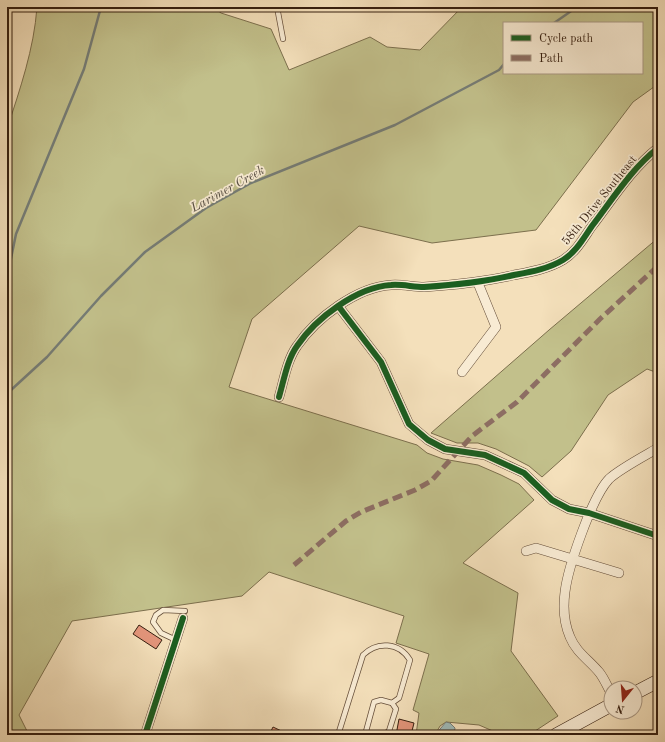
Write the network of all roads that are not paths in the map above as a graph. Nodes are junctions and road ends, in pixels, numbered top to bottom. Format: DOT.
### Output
graph roads {
  1 [pos="277,7"];
  2 [pos="282,39"];
  3 [pos="658,148"];
  4 [pos="478,283"];
  5 [pos="339,307"];
  6 [pos="462,372"];
  7 [pos="279,397"];
  8 [pos="658,448"];
  9 [pos="589,513"];
  10 [pos="658,536"];
  11 [pos="526,551"];
  12 [pos="574,558"];
  13 [pos="619,573"];
  14 [pos="184,615"];
  15 [pos="176,640"];
  16 [pos="604,680"];
  17 [pos="658,681"];
  18 [pos="643,689"];
  19 [pos="392,703"];
  20 [pos="603,709"];
  21 [pos="144,735"];
  22 [pos="338,735"];
  23 [pos="365,735"];
  24 [pos="383,735"];
  25 [pos="556,735"];
  1 -- 2 [label="lane"];
  3 -- 4 [label="street, 58th Drive Southeast"];
  4 -- 5 [label="street, 58th Drive Southeast"];
  4 -- 6 [label="street"];
  5 -- 7 [label="street, 58th Drive Southeast"];
  5 -- 9 [label="street"];
  8 -- 9 [label="street"];
  9 -- 10 [label="street"];
  9 -- 12 [label="street"];
  11 -- 12 [label="street"];
  12 -- 13 [label="street"];
  12 -- 16 [label="street"];
  14 -- 15 [label="street"];
  14 -- 15 [label="lane"];
  15 -- 21 [label="street"];
  17 -- 18 [label="main road"];
  19 -- 22 [label="lane"];
  19 -- 23 [label="lane"];
  19 -- 24 [label="lane"];
  20 -- 25 [label="main road"];
}
